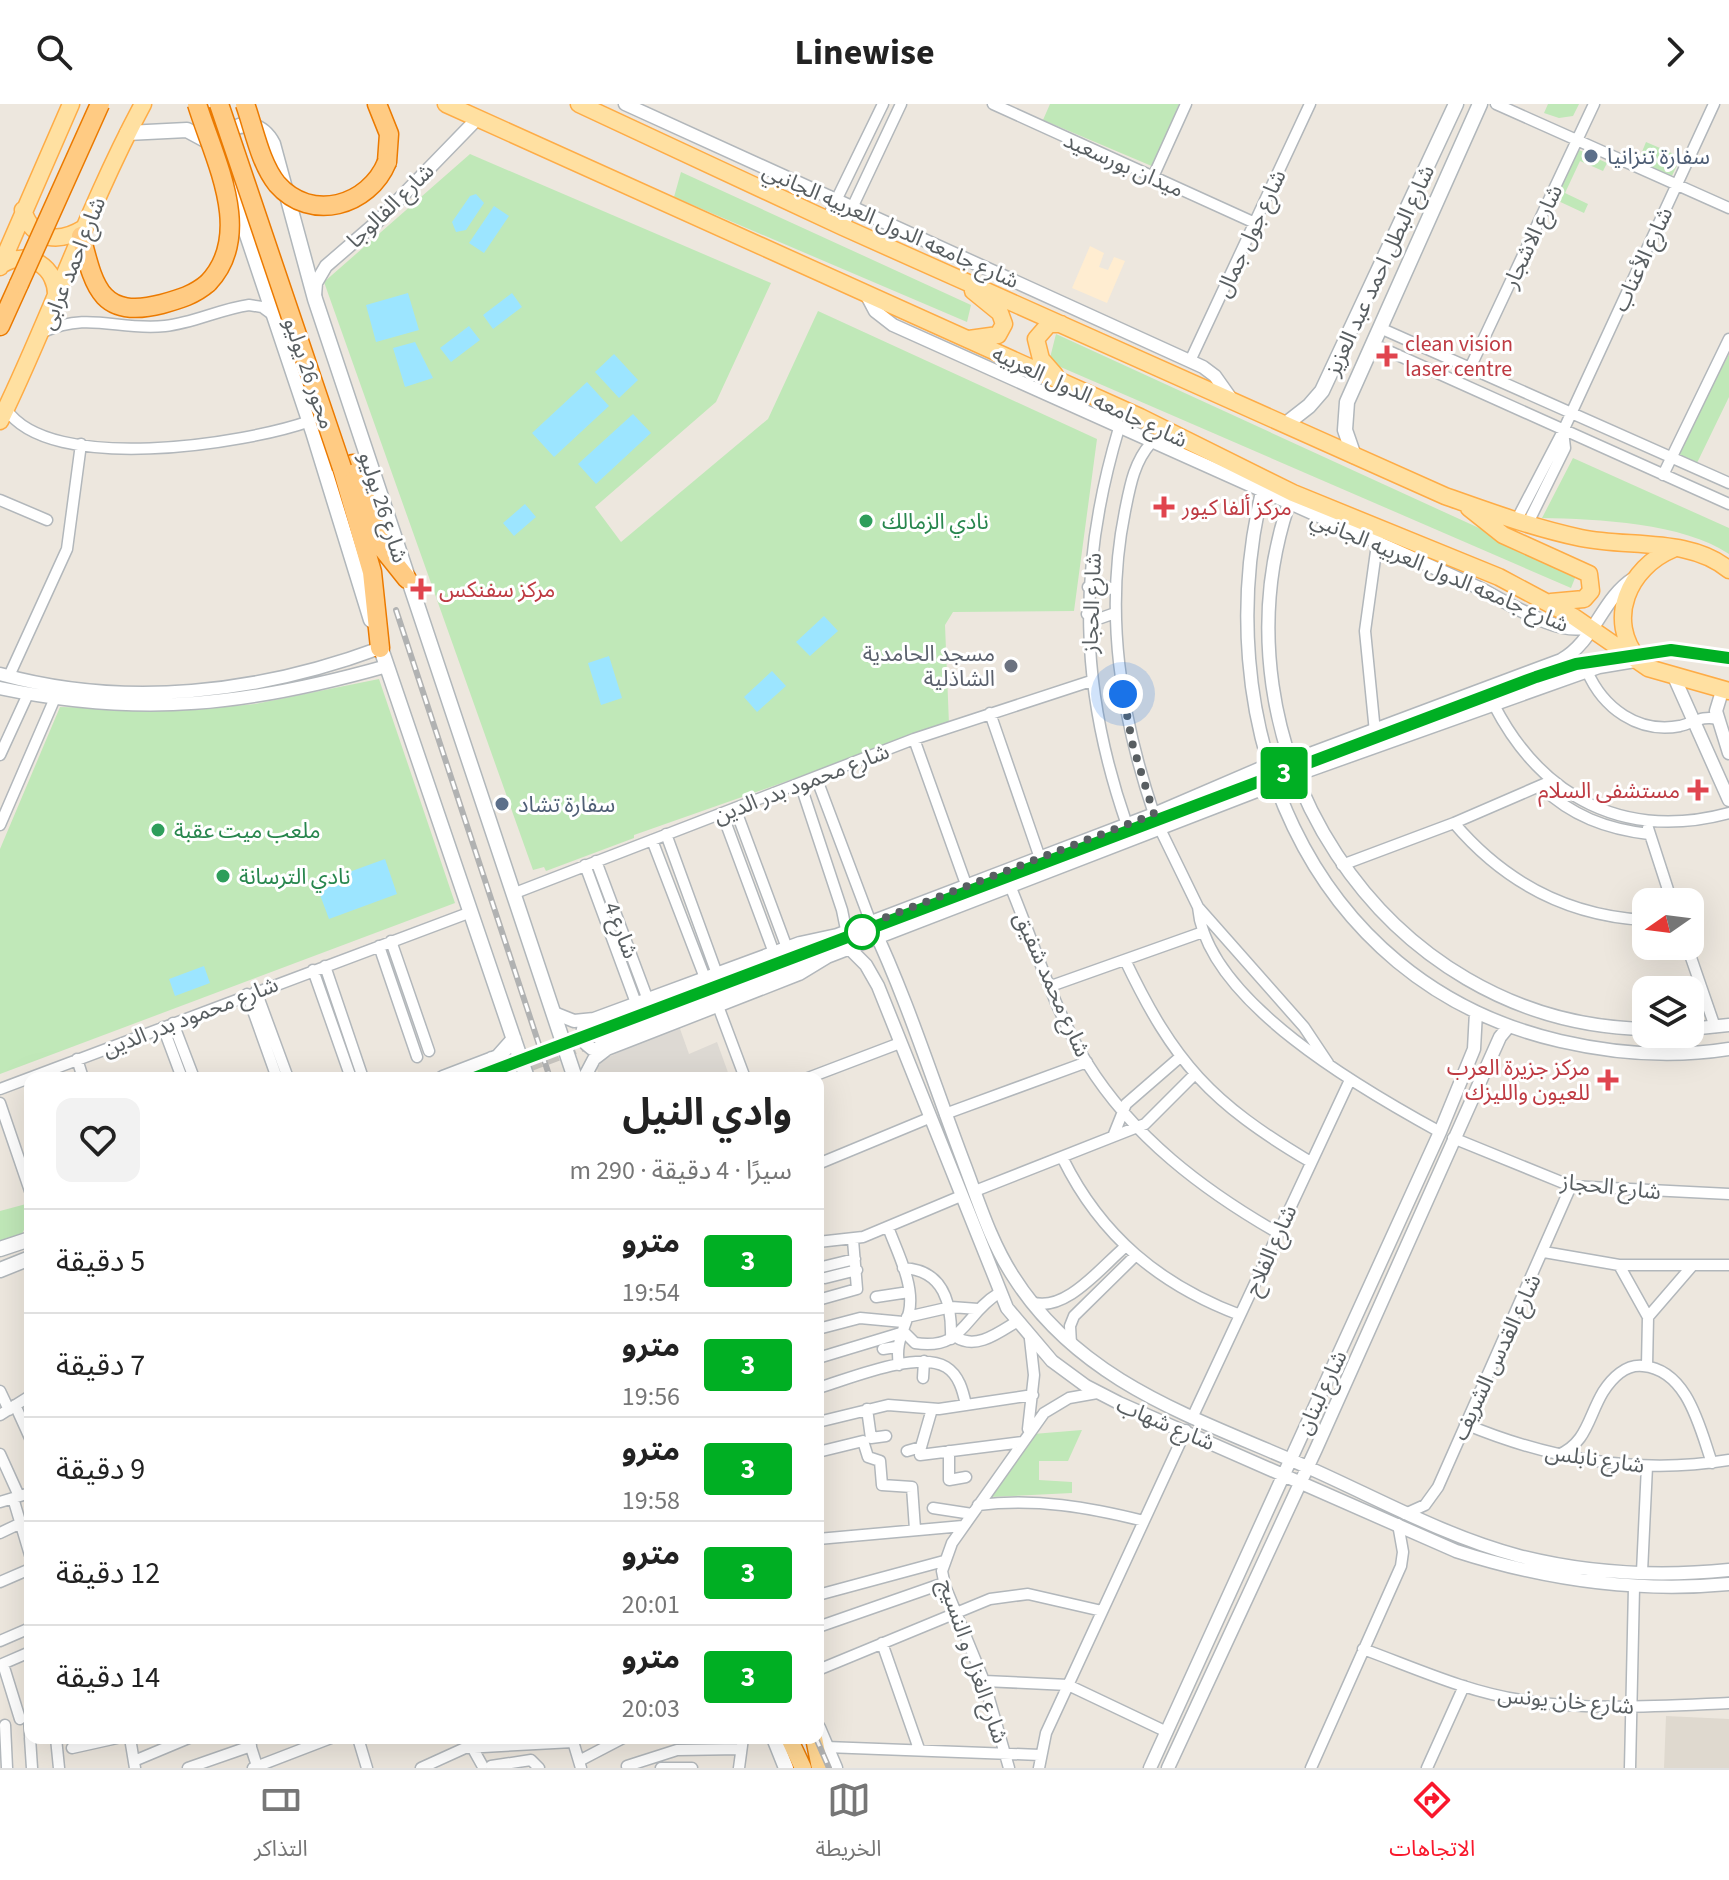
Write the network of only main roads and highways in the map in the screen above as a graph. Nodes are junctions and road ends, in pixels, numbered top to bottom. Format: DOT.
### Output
graph roads {
  1 [pos="71,104"];
  2 [pos="100,104"];
  3 [pos="143,104"];
  4 [pos="197,104"];
  5 [pos="219,104"];
  6 [pos="232,104"];
  7 [pos="245,104"];
  8 [pos="377,104"];
  9 [pos="446,104"];
  10 [pos="579,104"];
  11 [pos="1456,104"];
  12 [pos="1480,104"];
  13 [pos="127,133"];
  14 [pos="217,151"];
  15 [pos="23,210"];
  16 [pos="82,232"];
  17 [pos="0,266"];
  18 [pos="954,277"];
  19 [pos="56,300"];
  20 [pos="1061,324"];
  21 [pos="0,326"];
  22 [pos="967,339"];
  23 [pos="1061,381"];
  24 [pos="1322,391"];
  25 [pos="1347,402"];
  26 [pos="3,415"];
  27 [pos="1286,424"];
  28 [pos="1354,456"];
  29 [pos="348,466"];
  30 [pos="1463,503"];
  31 [pos="1674,549"];
  32 [pos="1729,570"];
  33 [pos="407,579"];
  34 [pos="1542,600"];
  35 [pos="380,648"];
  36 [pos="1640,664"];
  37 [pos="1726,690"];
  38 [pos="514,1039"];
  39 [pos="490,1066"];
  40 [pos="466,1072"];
  41 [pos="509,1072"];
  42 [pos="525,1072"];
  43 [pos="573,1072"];
  44 [pos="24,1241"];
  45 [pos="0,1249"];
  46 [pos="24,1260"];
  47 [pos="0,1270"];
  48 [pos="779,1744"];
  49 [pos="791,1744"];
  50 [pos="820,1744"];
  51 [pos="821,1744"];
  52 [pos="798,1766"];
  53 [pos="820,1768"];
  54 [pos="835,1768"];
  1 -- 15 [label="main road"];
  2 -- 21 [label="highway, bridge"];
  3 -- 13 [label="main road, شارع احمد عرابى"];
  4 -- 16 [label="highway, bridge"];
  5 -- 29 [label="highway, محور 26 يوليو, bridge"];
  6 -- 29 [label="highway, محور 26 يوليو"];
  7 -- 8 [label="highway, bridge"];
  9 -- 22 [label="main road, شارع جامعه الدول العربيه"];
  10 -- 18 [label="main road"];
  11 -- 24 [label="main road, شارع البطل احمد عبد العزيز"];
  12 -- 25 [label="main road, شارع البطل احمد عبد العزيز"];
  13 -- 14 [label="main road"];
  13 -- 16 [label="main road, شارع احمد عرابى"];
  14 -- 33 [label="main road, شارع 26 يوليو"];
  14 -- 35 [label="main road, شارع 26 يوليو"];
  15 -- 16 [label="main road"];
  15 -- 17 [label="main road"];
  16 -- 19 [label="main road, شارع احمد عرابى"];
  17 -- 19 [label="main road"];
  18 -- 20 [label="main road"];
  18 -- 22 [label="main road"];
  19 -- 26 [label="main road, شارع احمد عرابى"];
  20 -- 23 [label="main road"];
  20 -- 27 [label="main road"];
  22 -- 23 [label="main road, شارع جامعه الدول العربيه"];
  23 -- 34 [label="main road, شارع جامعه الدول العربيه"];
  24 -- 25 [label="main road"];
  24 -- 27 [label="main road, شارع البطل احمد عبد العزيز"];
  25 -- 28 [label="main road, شارع البطل احمد عبد العزيز"];
  27 -- 28 [label="main road"];
  28 -- 30 [label="main road"];
  29 -- 33 [label="highway, محور 26 يوليو"];
  29 -- 35 [label="highway, محور 26 يوليو"];
  30 -- 31 [label="main road"];
  30 -- 34 [label="main road"];
  31 -- 32 [label="main road"];
  31 -- 36 [label="main road"];
  33 -- 43 [label="main road, شارع 26 يوليو"];
  34 -- 36 [label="main road, شارع جامعه الدول العربيه"];
  35 -- 38 [label="main road, شارع 26 يوليو"];
  36 -- 37 [label="main road, شارع جامعه الدول العربيه"];
  38 -- 39 [label="main road"];
  38 -- 42 [label="main road, شارع 26 يوليو"];
  39 -- 40 [label="main road"];
  39 -- 41 [label="main road"];
  44 -- 45 [label="main road"];
  46 -- 47 [label="main road"];
  48 -- 52 [label="main road"];
  49 -- 52 [label="highway"];
  50 -- 53 [label="highway"];
  51 -- 54 [label="main road"];
}
